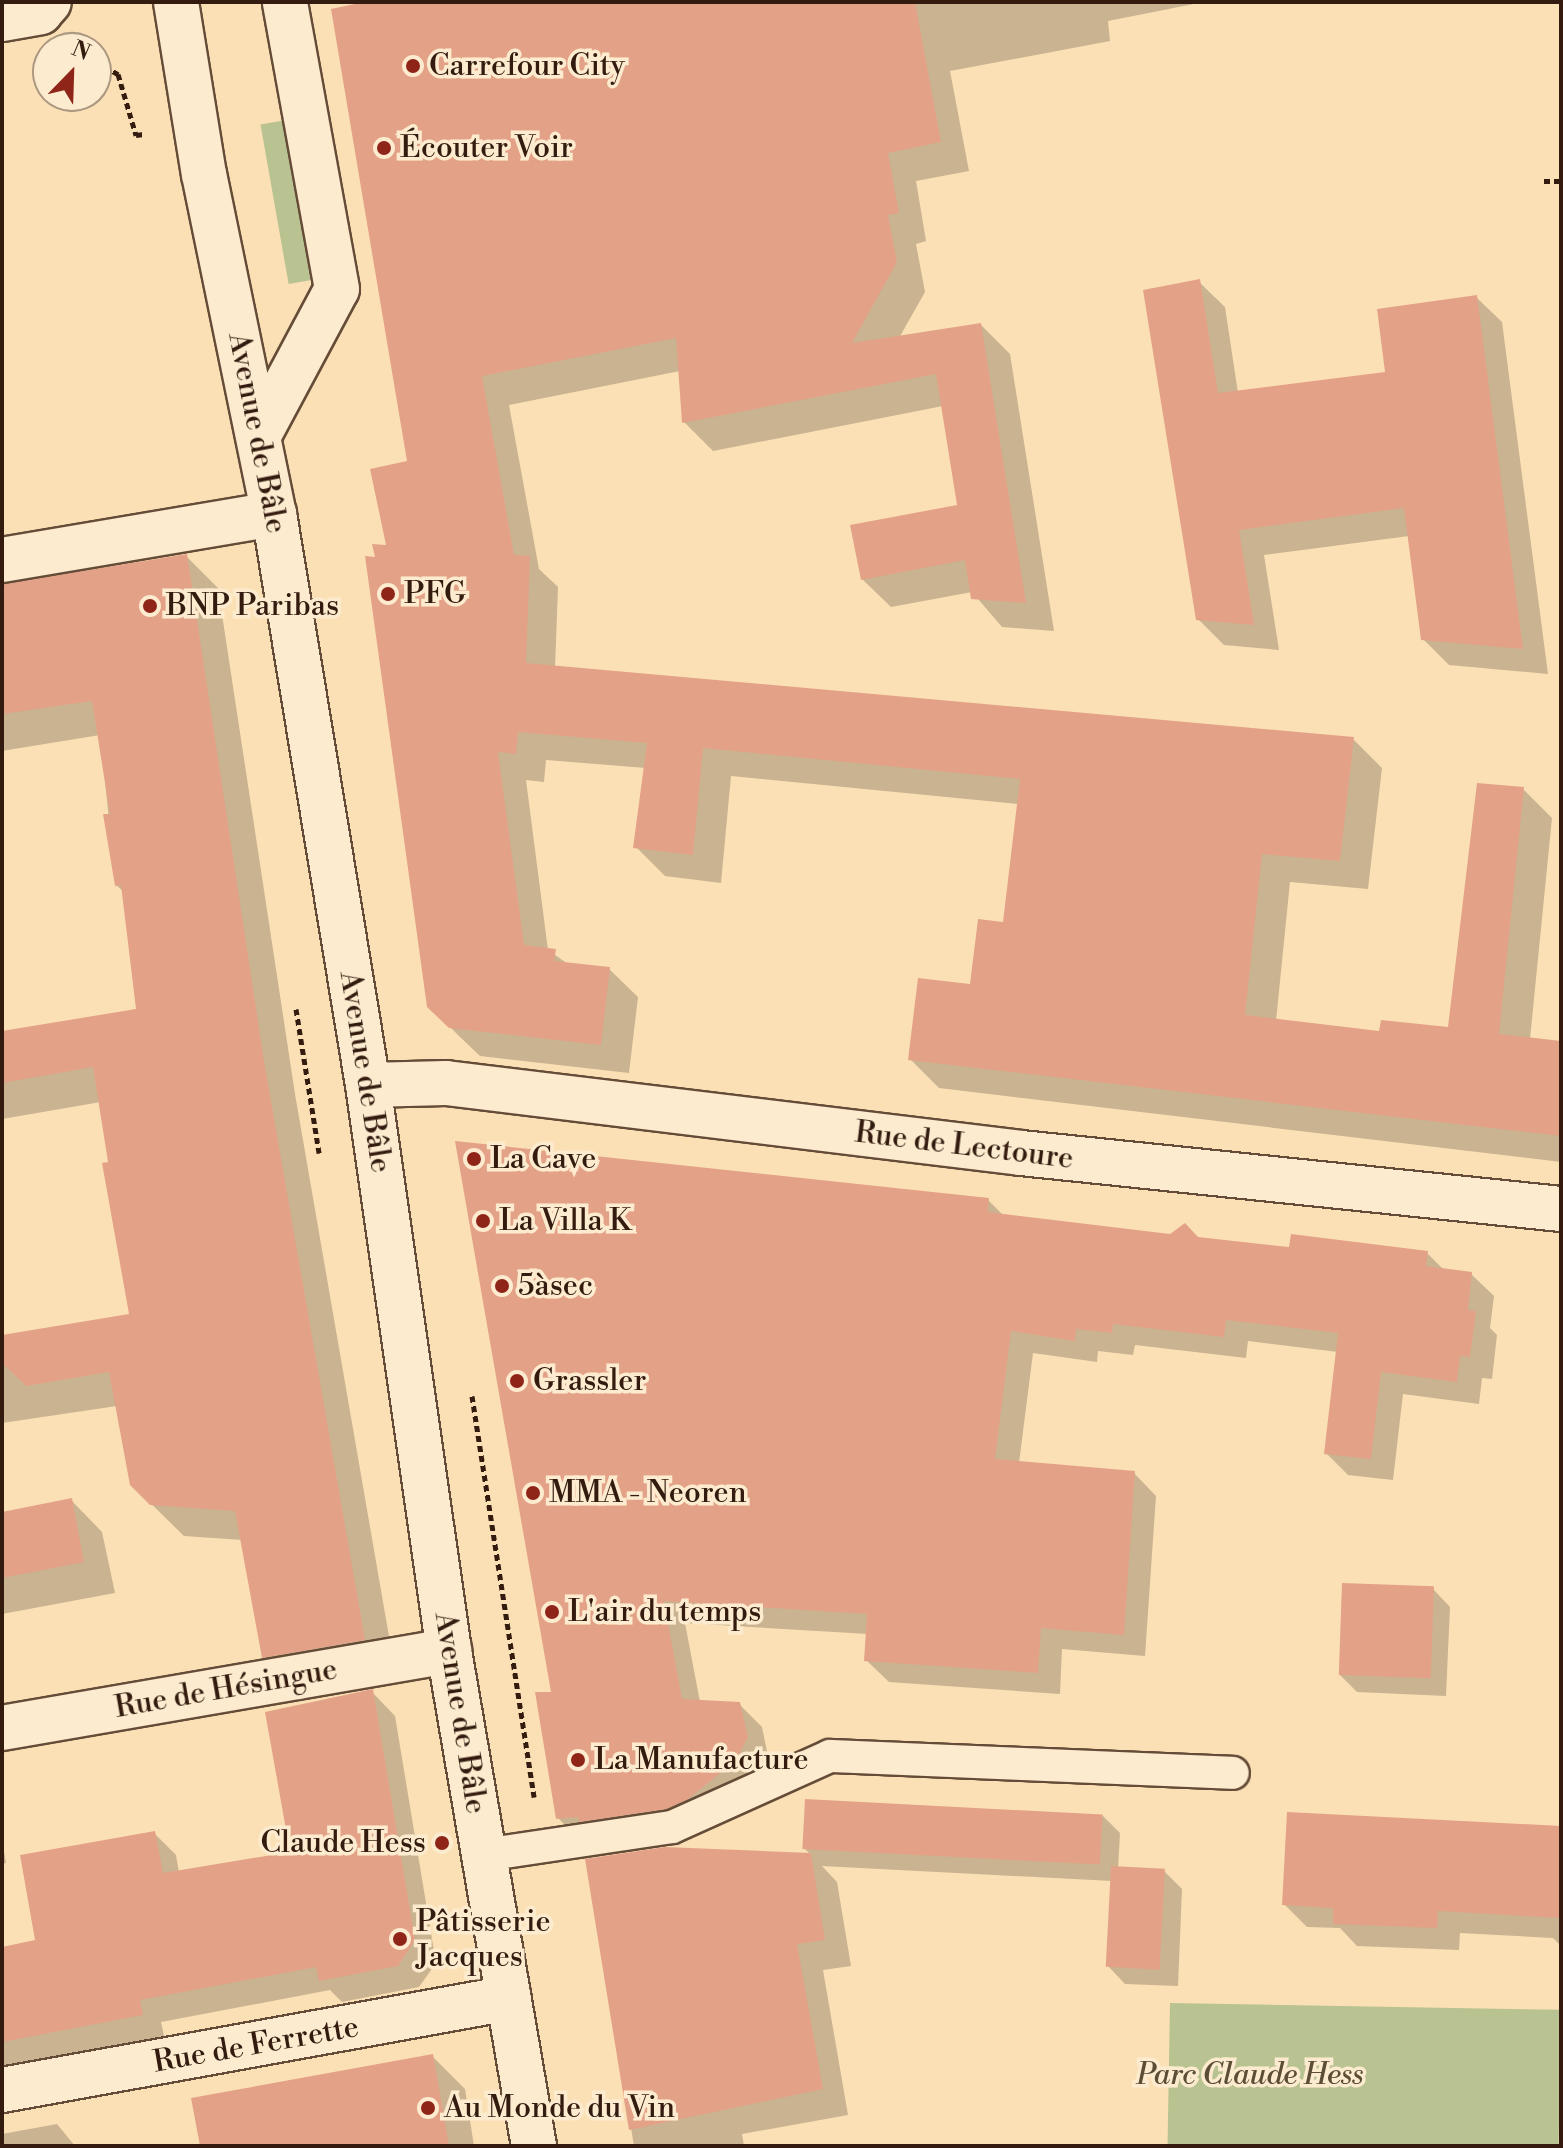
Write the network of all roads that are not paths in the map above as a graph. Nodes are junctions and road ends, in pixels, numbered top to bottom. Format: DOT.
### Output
graph roads {
  1 [pos="49,2"];
  2 [pos="176,2"];
  3 [pos="285,2"];
  4 [pos="2,19"];
  5 [pos="260,433"];
  6 [pos="274,514"];
  7 [pos="2,560"];
  8 [pos="368,1085"];
  9 [pos="1561,1209"];
  10 [pos="449,1651"];
  11 [pos="2,1728"];
  12 [pos="1233,1773"];
  13 [pos="484,1855"];
  14 [pos="509,1998"];
  15 [pos="2,2090"];
  16 [pos="534,2146"];
  1 -- 4 [label="main road"];
  2 -- 5 [label="main road, Avenue de Bâle"];
  3 -- 5 [label="main road"];
  5 -- 6 [label="main road, Avenue de Bâle"];
  6 -- 7 [label="main road"];
  6 -- 8 [label="main road, Avenue de Bâle"];
  8 -- 9 [label="main road, Rue de Lectoure"];
  8 -- 10 [label="main road, Avenue de Bâle"];
  10 -- 11 [label="main road, Rue de Hésingue"];
  10 -- 13 [label="main road, Avenue de Bâle"];
  12 -- 13 [label="lane"];
  13 -- 14 [label="main road, Avenue de Bâle"];
  14 -- 15 [label="main road, Rue de Ferrette"];
  14 -- 16 [label="main road, Avenue de Bâle"];
}
